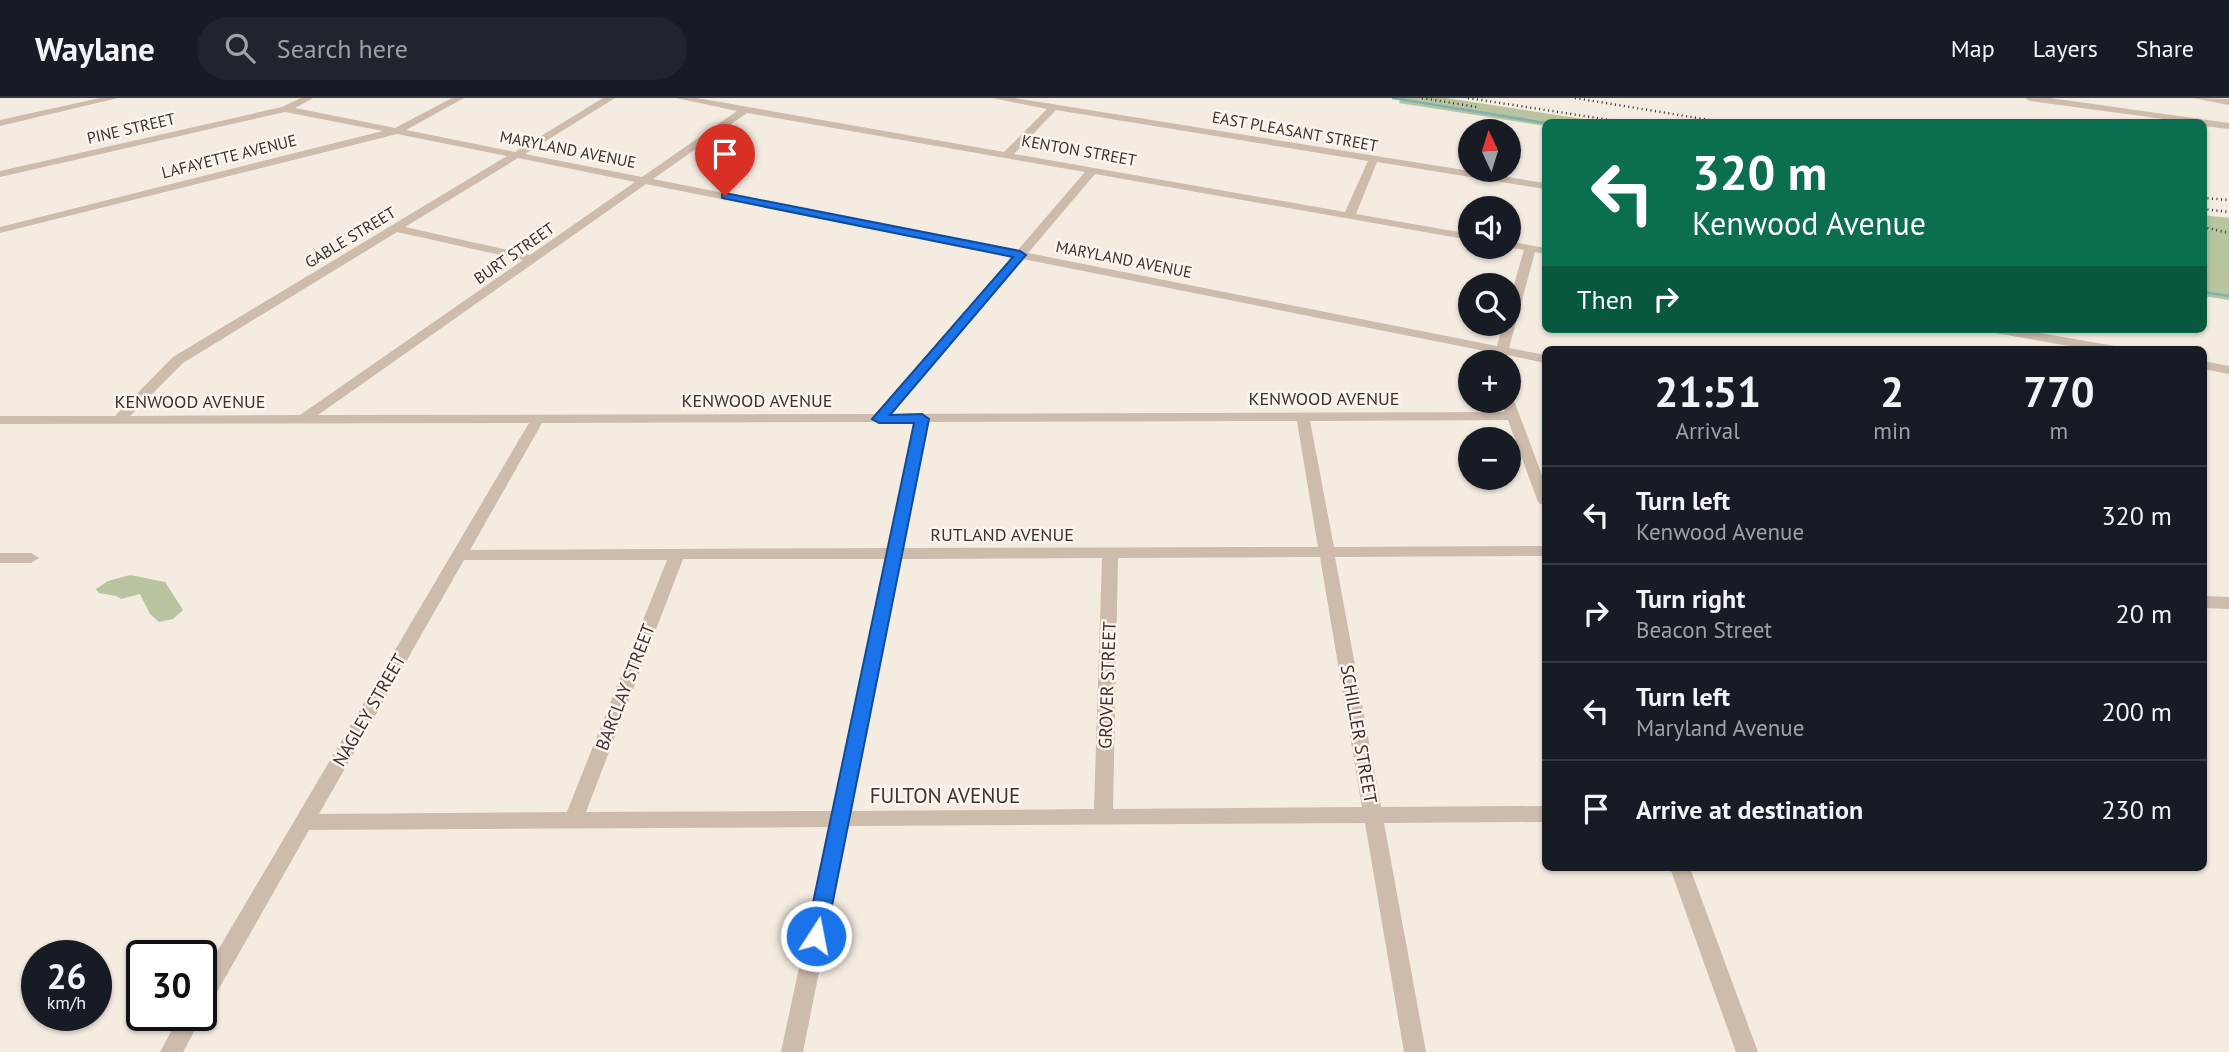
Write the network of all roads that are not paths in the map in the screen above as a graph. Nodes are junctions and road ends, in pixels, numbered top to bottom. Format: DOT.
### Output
graph roads {
  1 [pos="113,98"];
  2 [pos="308,98"];
  3 [pos="459,98"];
  4 [pos="610,98"];
  5 [pos="681,98"];
  6 [pos="997,98"];
  7 [pos="2030,98"];
  8 [pos="2198,98"];
  9 [pos="715,101"];
  10 [pos="2229,102"];
  11 [pos="1054,107"];
  12 [pos="285,108"];
  13 [pos="746,109"];
  14 [pos="2181,119"];
  15 [pos="0,123"];
  16 [pos="2207,123"];
  17 [pos="2229,126"];
  18 [pos="397,131"];
  19 [pos="515,155"];
  20 [pos="1007,155"];
  21 [pos="1373,160"];
  22 [pos="1093,170"];
  23 [pos="0,174"];
  24 [pos="645,180"];
  25 [pos="1542,186"];
  26 [pos="1349,216"];
  27 [pos="395,228"];
  28 [pos="0,230"];
  29 [pos="1458,235"];
  30 [pos="1521,246"];
  31 [pos="1530,248"];
  32 [pos="1542,250"];
  33 [pos="1020,255"];
  34 [pos="532,260"];
  35 [pos="2017,333"];
  36 [pos="2092,346"];
  37 [pos="1471,350"];
  38 [pos="1502,350"];
  39 [pos="1521,357"];
  40 [pos="1542,359"];
  41 [pos="2207,366"];
  42 [pos="2229,370"];
  43 [pos="1513,413"];
  44 [pos="1514,416"];
  45 [pos="1303,417"];
  46 [pos="879,419"];
  47 [pos="922,419"];
  48 [pos="0,420"];
  49 [pos="118,420"];
  50 [pos="537,420"];
  51 [pos="300,421"];
  52 [pos="1542,494"];
  53 [pos="1542,551"];
  54 [pos="1327,552"];
  55 [pos="894,553"];
  56 [pos="1110,553"];
  57 [pos="677,554"];
  58 [pos="460,555"];
  59 [pos="0,558"];
  60 [pos="31,558"];
  61 [pos="2207,602"];
  62 [pos="2229,603"];
  63 [pos="1542,814"];
  64 [pos="1373,815"];
  65 [pos="1103,817"];
  66 [pos="840,818"];
  67 [pos="573,821"];
  68 [pos="304,822"];
  69 [pos="1681,871"];
  70 [pos="217,972"];
  71 [pos="183,1031"];
  72 [pos="171,1052"];
  73 [pos="792,1052"];
  74 [pos="1415,1052"];
  75 [pos="1747,1052"];
  1 -- 15 [label="street"];
  2 -- 12 [label="street, PINE STREET"];
  3 -- 18 [label="street, LAFAYETTE AVENUE"];
  4 -- 19 [label="street, GABLE STREET"];
  5 -- 9 [label="street, KENTON STREET"];
  6 -- 11 [label="street, EAST PLEASANT STREET"];
  7 -- 14 [label="street"];
  8 -- 10 [label="street"];
  9 -- 13 [label="street, KENTON STREET"];
  11 -- 20 [label="street"];
  11 -- 21 [label="street, EAST PLEASANT STREET"];
  12 -- 18 [label="street, MARYLAND AVENUE"];
  12 -- 23 [label="street, PINE STREET"];
  13 -- 20 [label="street, KENTON STREET"];
  13 -- 24 [label="street, BURT STREET"];
  16 -- 17 [label="street"];
  18 -- 19 [label="street, MARYLAND AVENUE"];
  18 -- 28 [label="street, LAFAYETTE AVENUE"];
  19 -- 24 [label="street, MARYLAND AVENUE"];
  19 -- 27 [label="street, GABLE STREET"];
  20 -- 22 [label="street, KENTON STREET"];
  21 -- 25 [label="street, EAST PLEASANT STREET"];
  21 -- 26 [label="street"];
  22 -- 26 [label="street, KENTON STREET"];
  22 -- 33 [label="street"];
  24 -- 33 [label="street, MARYLAND AVENUE"];
  24 -- 34 [label="street, BURT STREET"];
  26 -- 29 [label="street, KENTON STREET"];
  27 -- 34 [label="street"];
  27 -- 49 [label="street, GABLE STREET"];
  30 -- 31 [label="street"];
  31 -- 32 [label="street"];
  31 -- 38 [label="street"];
  33 -- 37 [label="street, MARYLAND AVENUE"];
  33 -- 46 [label="street"];
  34 -- 51 [label="street, BURT STREET"];
  35 -- 36 [label="street"];
  39 -- 40 [label="street, MARYLAND AVENUE"];
  41 -- 42 [label="street"];
  43 -- 44 [label="street"];
  44 -- 45 [label="street, KENWOOD AVENUE"];
  44 -- 52 [label="street"];
  45 -- 47 [label="street, KENWOOD AVENUE"];
  45 -- 54 [label="street, SCHILLER STREET"];
  46 -- 47 [label="street, KENWOOD AVENUE"];
  46 -- 50 [label="street, KENWOOD AVENUE"];
  47 -- 55 [label="street"];
  48 -- 49 [label="street, KENWOOD AVENUE"];
  49 -- 51 [label="street, KENWOOD AVENUE"];
  50 -- 51 [label="street, KENWOOD AVENUE"];
  50 -- 58 [label="street, NAGLEY STREET"];
  53 -- 54 [label="street, RUTLAND AVENUE"];
  54 -- 56 [label="street, RUTLAND AVENUE"];
  54 -- 64 [label="street, SCHILLER STREET"];
  55 -- 56 [label="street, RUTLAND AVENUE"];
  55 -- 57 [label="street, RUTLAND AVENUE"];
  55 -- 66 [label="street"];
  56 -- 65 [label="street, GROVER STREET"];
  57 -- 58 [label="street, RUTLAND AVENUE"];
  57 -- 67 [label="street, BARCLAY STREET"];
  58 -- 68 [label="street, NAGLEY STREET"];
  59 -- 60 [label="street"];
  61 -- 62 [label="street"];
  63 -- 64 [label="street, FULTON AVENUE"];
  64 -- 65 [label="street, FULTON AVENUE"];
  64 -- 74 [label="street, SCHILLER STREET"];
  65 -- 66 [label="street, FULTON AVENUE"];
  66 -- 67 [label="street, FULTON AVENUE"];
  66 -- 73 [label="street"];
  67 -- 68 [label="street, FULTON AVENUE"];
  68 -- 70 [label="street, NAGLEY STREET"];
  69 -- 75 [label="street"];
  71 -- 72 [label="street"];
}
